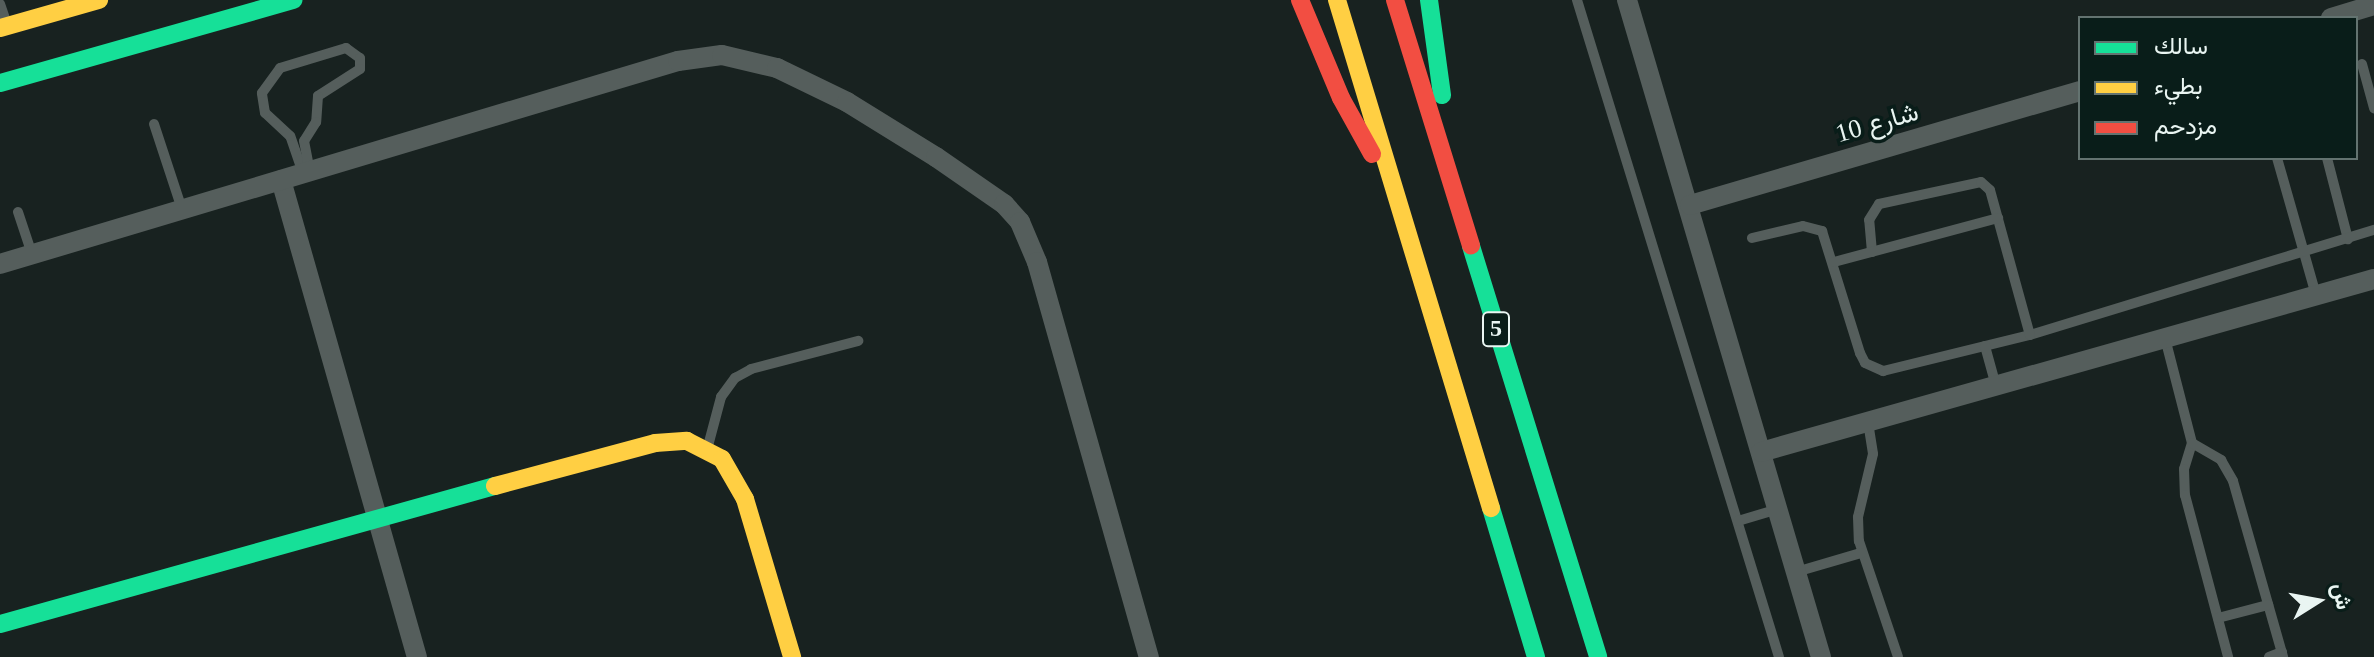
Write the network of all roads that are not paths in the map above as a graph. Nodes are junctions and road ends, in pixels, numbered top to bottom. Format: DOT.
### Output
graph roads {
  1 [pos="99,0"];
  2 [pos="293,0"];
  3 [pos="1300,0"];
  4 [pos="1337,0"];
  5 [pos="1395,0"];
  6 [pos="1429,0"];
  7 [pos="1577,0"];
  8 [pos="1627,0"];
  9 [pos="0,4"];
  10 [pos="2374,5"];
  11 [pos="2338,16"];
  12 [pos="4,27"];
  13 [pos="2362,64"];
  14 [pos="0,83"];
  15 [pos="2078,92"];
  16 [pos="2374,108"];
  17 [pos="154,124"];
  18 [pos="2278,160"];
  19 [pos="2328,160"];
  20 [pos="306,172"];
  21 [pos="281,180"];
  22 [pos="1391,188"];
  23 [pos="1454,197"];
  24 [pos="1690,205"];
  25 [pos="182,209"];
  26 [pos="18,212"];
  27 [pos="1998,218"];
  28 [pos="2374,230"];
  29 [pos="1752,238"];
  30 [pos="2348,239"];
  31 [pos="1872,252"];
  32 [pos="2303,252"];
  33 [pos="32,254"];
  34 [pos="1834,262"];
  35 [pos="0,264"];
  36 [pos="2374,279"];
  37 [pos="2316,295"];
  38 [pos="2030,335"];
  39 [pos="2165,338"];
  40 [pos="858,341"];
  41 [pos="1985,346"];
  42 [pos="1996,386"];
  43 [pos="1868,422"];
  44 [pos="2192,443"];
  45 [pos="707,448"];
  46 [pos="1761,452"];
  47 [pos="1778,509"];
  48 [pos="377,517"];
  49 [pos="1738,521"];
  50 [pos="1861,553"];
  51 [pos="1796,572"];
  52 [pos="2268,605"];
  53 [pos="2218,618"];
  54 [pos="0,624"];
  55 [pos="2282,655"];
  56 [pos="417,657"];
  57 [pos="792,657"];
  58 [pos="1149,657"];
  59 [pos="1536,657"];
  60 [pos="1598,657"];
  61 [pos="1779,657"];
  62 [pos="1821,657"];
  63 [pos="1898,657"];
  64 [pos="2228,657"];
  65 [pos="2269,657"];
  1 -- 12 [label="main road"];
  2 -- 14 [label="main road"];
  3 -- 22 [label="main road"];
  4 -- 22 [label="main road"];
  5 -- 23 [label="main road, 5"];
  6 -- 23 [label="main road"];
  7 -- 49 [label="lane"];
  8 -- 24 [label="street"];
  9 -- 12 [label="lane"];
  10 -- 11 [label="street"];
  13 -- 16 [label="lane"];
  15 -- 24 [label="street, شارع 10"];
  17 -- 25 [label="lane"];
  18 -- 32 [label="lane"];
  19 -- 30 [label="lane"];
  20 -- 20 [label="lane"];
  20 -- 21 [label="street"];
  20 -- 58 [label="street"];
  21 -- 25 [label="street"];
  21 -- 48 [label="street"];
  22 -- 59 [label="main road"];
  23 -- 60 [label="main road, 5"];
  24 -- 46 [label="street"];
  25 -- 33 [label="street"];
  26 -- 33 [label="lane"];
  27 -- 31 [label="lane"];
  27 -- 31 [label="lane"];
  27 -- 38 [label="lane"];
  28 -- 30 [label="lane"];
  29 -- 34 [label="lane"];
  30 -- 32 [label="lane"];
  31 -- 34 [label="lane"];
  32 -- 37 [label="lane"];
  32 -- 38 [label="lane"];
  33 -- 35 [label="street"];
  34 -- 41 [label="lane"];
  36 -- 37 [label="street"];
  37 -- 39 [label="street"];
  38 -- 41 [label="lane"];
  39 -- 42 [label="street"];
  39 -- 44 [label="lane"];
  40 -- 45 [label="lane"];
  41 -- 42 [label="lane"];
  42 -- 43 [label="street"];
  43 -- 46 [label="street"];
  43 -- 50 [label="lane"];
  44 -- 52 [label="lane"];
  44 -- 53 [label="lane"];
  45 -- 48 [label="main road"];
  45 -- 57 [label="main road"];
  46 -- 47 [label="street"];
  47 -- 49 [label="lane"];
  47 -- 51 [label="street"];
  48 -- 54 [label="main road"];
  48 -- 56 [label="street"];
  49 -- 61 [label="lane"];
  50 -- 51 [label="lane"];
  50 -- 63 [label="lane"];
  51 -- 62 [label="street"];
  52 -- 53 [label="lane"];
  52 -- 55 [label="lane"];
  53 -- 64 [label="lane"];
  55 -- 65 [label="lane"];
}
